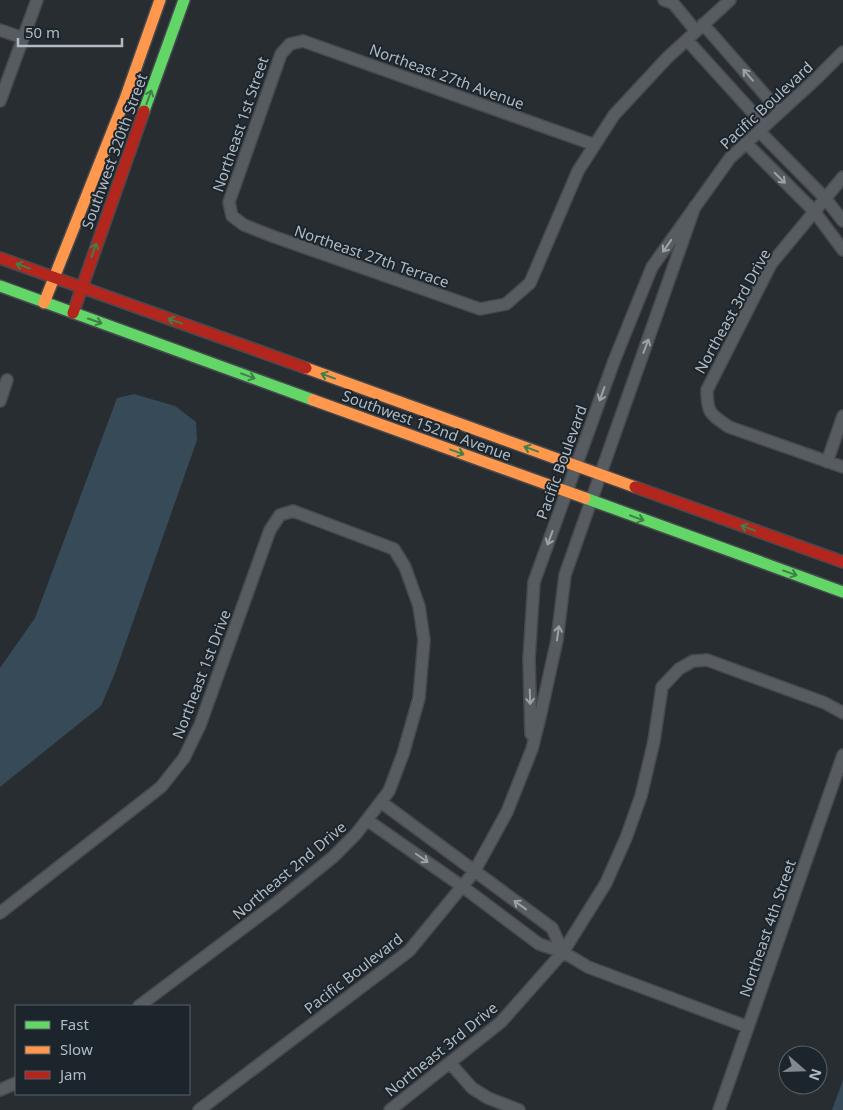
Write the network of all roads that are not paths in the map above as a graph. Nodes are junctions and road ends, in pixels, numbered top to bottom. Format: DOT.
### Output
graph roads {
  1 [pos="37,0"];
  2 [pos="160,0"];
  3 [pos="184,0"];
  4 [pos="664,0"];
  5 [pos="730,0"];
  6 [pos="700,28"];
  7 [pos="0,30"];
  8 [pos="23,38"];
  9 [pos="687,40"];
  10 [pos="290,44"];
  11 [pos="843,52"];
  12 [pos="0,101"];
  13 [pos="780,112"];
  14 [pos="762,129"];
  15 [pos="746,143"];
  16 [pos="594,145"];
  17 [pos="843,177"];
  18 [pos="825,198"];
  19 [pos="695,206"];
  20 [pos="814,211"];
  21 [pos="232,216"];
  22 [pos="843,221"];
  23 [pos="843,250"];
  24 [pos="0,258"];
  25 [pos="54,278"];
  26 [pos="0,286"];
  27 [pos="81,287"];
  28 [pos="44,302"];
  29 [pos="73,313"];
  30 [pos="7,380"];
  31 [pos="0,400"];
  32 [pos="843,416"];
  33 [pos="827,462"];
  34 [pos="576,466"];
  35 [pos="843,467"];
  36 [pos="601,475"];
  37 [pos="566,492"];
  38 [pos="591,501"];
  39 [pos="280,515"];
  40 [pos="843,562"];
  41 [pos="843,592"];
  42 [pos="843,713"];
  43 [pos="532,749"];
  44 [pos="843,755"];
  45 [pos="381,802"];
  46 [pos="367,820"];
  47 [pos="415,828"];
  48 [pos="402,845"];
  49 [pos="474,872"];
  50 [pos="463,887"];
  51 [pos="0,913"];
  52 [pos="541,920"];
  53 [pos="529,937"];
  54 [pos="563,952"];
  55 [pos="140,1005"];
  56 [pos="748,1027"];
  57 [pos="450,1063"];
  58 [pos="15,1083"];
  59 [pos="0,1090"];
  60 [pos="199,1110"];
  61 [pos="390,1110"];
  62 [pos="519,1110"];
  63 [pos="719,1110"];
  1 -- 8 [label="street"];
  2 -- 25 [label="street, Southwest 320th Street"];
  27 -- 3 [label="street, Southwest 320th Street, one-way"];
  4 -- 6 [label="street"];
  5 -- 6 [label="street"];
  6 -- 9 [label="street"];
  13 -- 6 [label="street, one-way"];
  7 -- 8 [label="street"];
  8 -- 12 [label="street"];
  9 -- 14 [label="street"];
  9 -- 16 [label="street"];
  10 -- 16 [label="street, Northeast 27th Avenue"];
  10 -- 21 [label="street, Northeast 1st Street"];
  11 -- 13 [label="street, Pacific Boulevard"];
  13 -- 14 [label="street, Pacific Boulevard"];
  14 -- 15 [label="street, Pacific Boulevard"];
  14 -- 18 [label="street"];
  15 -- 19 [label="street, Pacific Boulevard"];
  15 -- 20 [label="street, one-way"];
  16 -- 21 [label="street, Northeast 27th Terrace"];
  17 -- 18 [label="street, Northeast 3rd Drive"];
  18 -- 20 [label="street, Northeast 3rd Drive"];
  18 -- 22 [label="street"];
  19 -- 34 [label="street, Pacific Boulevard, one-way"];
  36 -- 19 [label="street, Pacific Boulevard, one-way"];
  20 -- 23 [label="street"];
  20 -- 33 [label="street, Northeast 3rd Drive"];
  25 -- 24 [label="street, Southwest 152nd Avenue, one-way"];
  25 -- 27 [label="street, Southwest 152nd Avenue"];
  25 -- 28 [label="street, Southwest 320th Street"];
  26 -- 28 [label="street, Southwest 152nd Avenue"];
  27 -- 29 [label="street, Southwest 320th Street"];
  34 -- 27 [label="street, Southwest 152nd Avenue, one-way"];
  28 -- 29 [label="street, Southwest 152nd Avenue"];
  29 -- 37 [label="street, Southwest 152nd Avenue, one-way"];
  30 -- 31 [label="street"];
  32 -- 33 [label="street"];
  33 -- 35 [label="street"];
  34 -- 36 [label="street, Southwest 152nd Avenue"];
  34 -- 37 [label="street, Pacific Boulevard"];
  36 -- 38 [label="street, Pacific Boulevard"];
  40 -- 36 [label="street, Southwest 152nd Avenue, one-way"];
  37 -- 38 [label="street, Southwest 152nd Avenue"];
  37 -- 43 [label="street, Pacific Boulevard, one-way"];
  38 -- 41 [label="street, Southwest 152nd Avenue, one-way"];
  43 -- 38 [label="street, Pacific Boulevard, one-way"];
  39 -- 45 [label="street, Northeast 2nd Drive"];
  39 -- 51 [label="street, Northeast 1st Drive"];
  42 -- 54 [label="street, Northeast 3rd Drive"];
  43 -- 49 [label="street, Pacific Boulevard"];
  44 -- 56 [label="street, Northeast 4th Street"];
  45 -- 46 [label="street, Northeast 2nd Drive"];
  45 -- 47 [label="street"];
  46 -- 48 [label="street"];
  46 -- 55 [label="street, Northeast 2nd Drive"];
  47 -- 48 [label="street"];
  47 -- 49 [label="street"];
  48 -- 50 [label="street, one-way"];
  49 -- 50 [label="street, Pacific Boulevard"];
  52 -- 49 [label="street, one-way"];
  50 -- 53 [label="street"];
  50 -- 60 [label="street, Pacific Boulevard"];
  52 -- 53 [label="street"];
  52 -- 54 [label="street"];
  53 -- 54 [label="street"];
  54 -- 56 [label="street"];
  54 -- 57 [label="street, Northeast 3rd Drive"];
  56 -- 63 [label="street, Northeast 4th Street"];
  57 -- 61 [label="street, Northeast 3rd Drive"];
  57 -- 62 [label="street"];
  58 -- 59 [label="street"];
}
